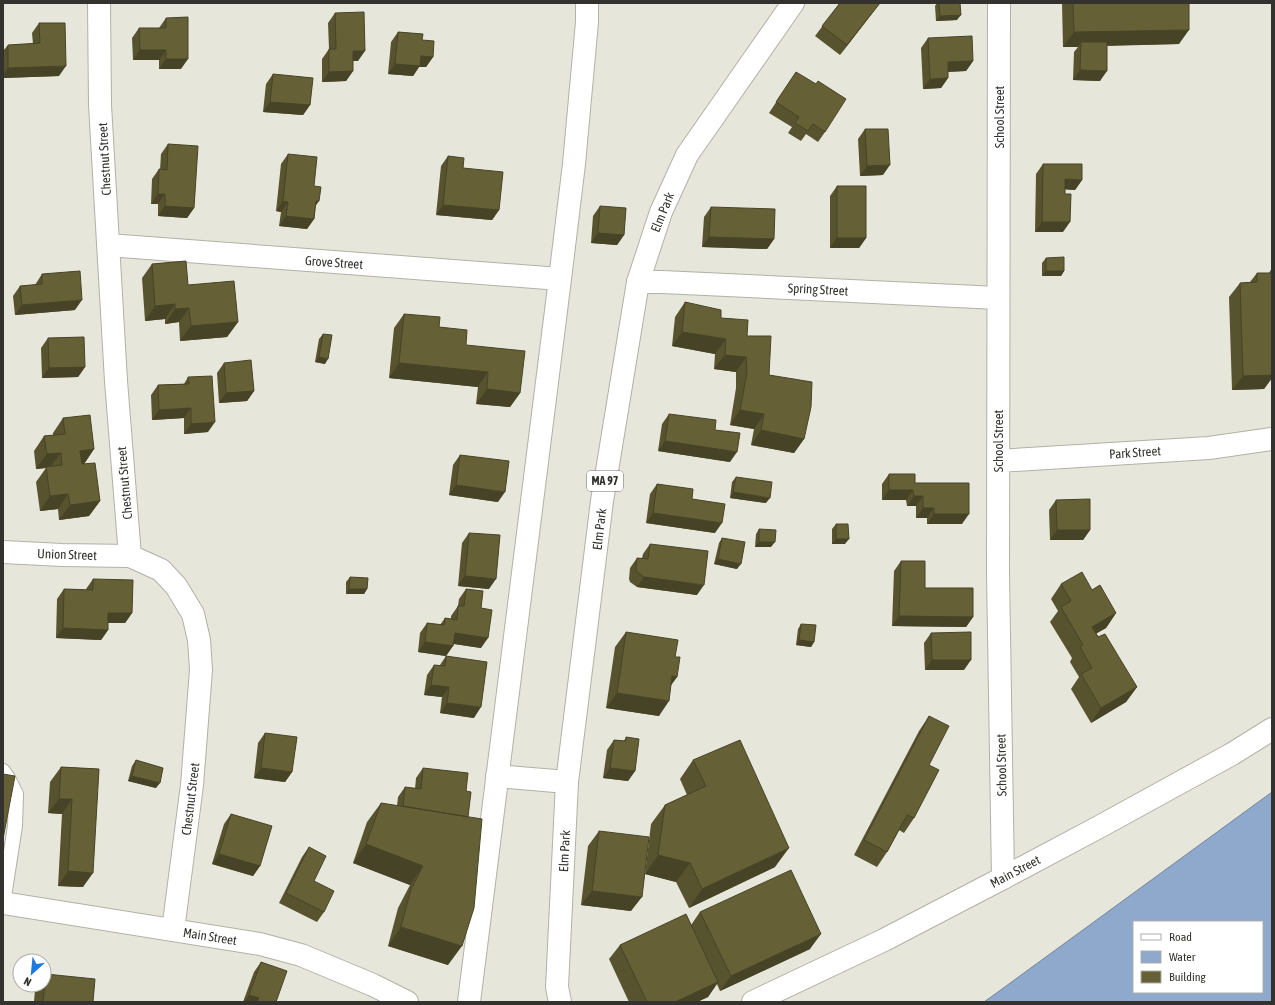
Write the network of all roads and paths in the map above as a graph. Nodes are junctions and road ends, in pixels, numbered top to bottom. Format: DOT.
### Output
graph roads {
  1 [pos="99,3"];
  2 [pos="587,3"];
  3 [pos="793,3"];
  4 [pos="999,3"];
  5 [pos="108,245"];
  6 [pos="560,279"];
  7 [pos="638,282"];
  8 [pos="998,298"];
  9 [pos="1272,439"];
  10 [pos="998,461"];
  11 [pos="3,552"];
  12 [pos="130,556"];
  13 [pos="1272,729"];
  14 [pos="3,771"];
  15 [pos="498,776"];
  16 [pos="567,782"];
  17 [pos="1003,878"];
  18 [pos="3,903"];
  19 [pos="174,930"];
  20 [pos="407,1002"];
  21 [pos="469,1002"];
  22 [pos="560,1002"];
  23 [pos="753,1002"];
  1 -- 5 [label="street, Chestnut Street"];
  2 -- 6 [label="street"];
  3 -- 7 [label="street, Elm Park / MA 97"];
  4 -- 8 [label="street, School Street"];
  5 -- 6 [label="street, Grove Street"];
  5 -- 12 [label="street, Chestnut Street"];
  6 -- 15 [label="street"];
  7 -- 8 [label="street, Spring Street"];
  7 -- 16 [label="street, Elm Park / MA 97"];
  8 -- 10 [label="street, School Street"];
  9 -- 10 [label="street, Park Street"];
  10 -- 17 [label="street, School Street"];
  11 -- 12 [label="street, Union Street"];
  12 -- 19 [label="street, Chestnut Street"];
  13 -- 17 [label="street, Main Street"];
  14 -- 18 [label="lane"];
  15 -- 16 [label="street"];
  15 -- 21 [label="street"];
  16 -- 22 [label="street, Elm Park / MA 97"];
  17 -- 23 [label="street, Main Street"];
  18 -- 19 [label="street, Main Street"];
  19 -- 20 [label="street, Main Street"];
}
